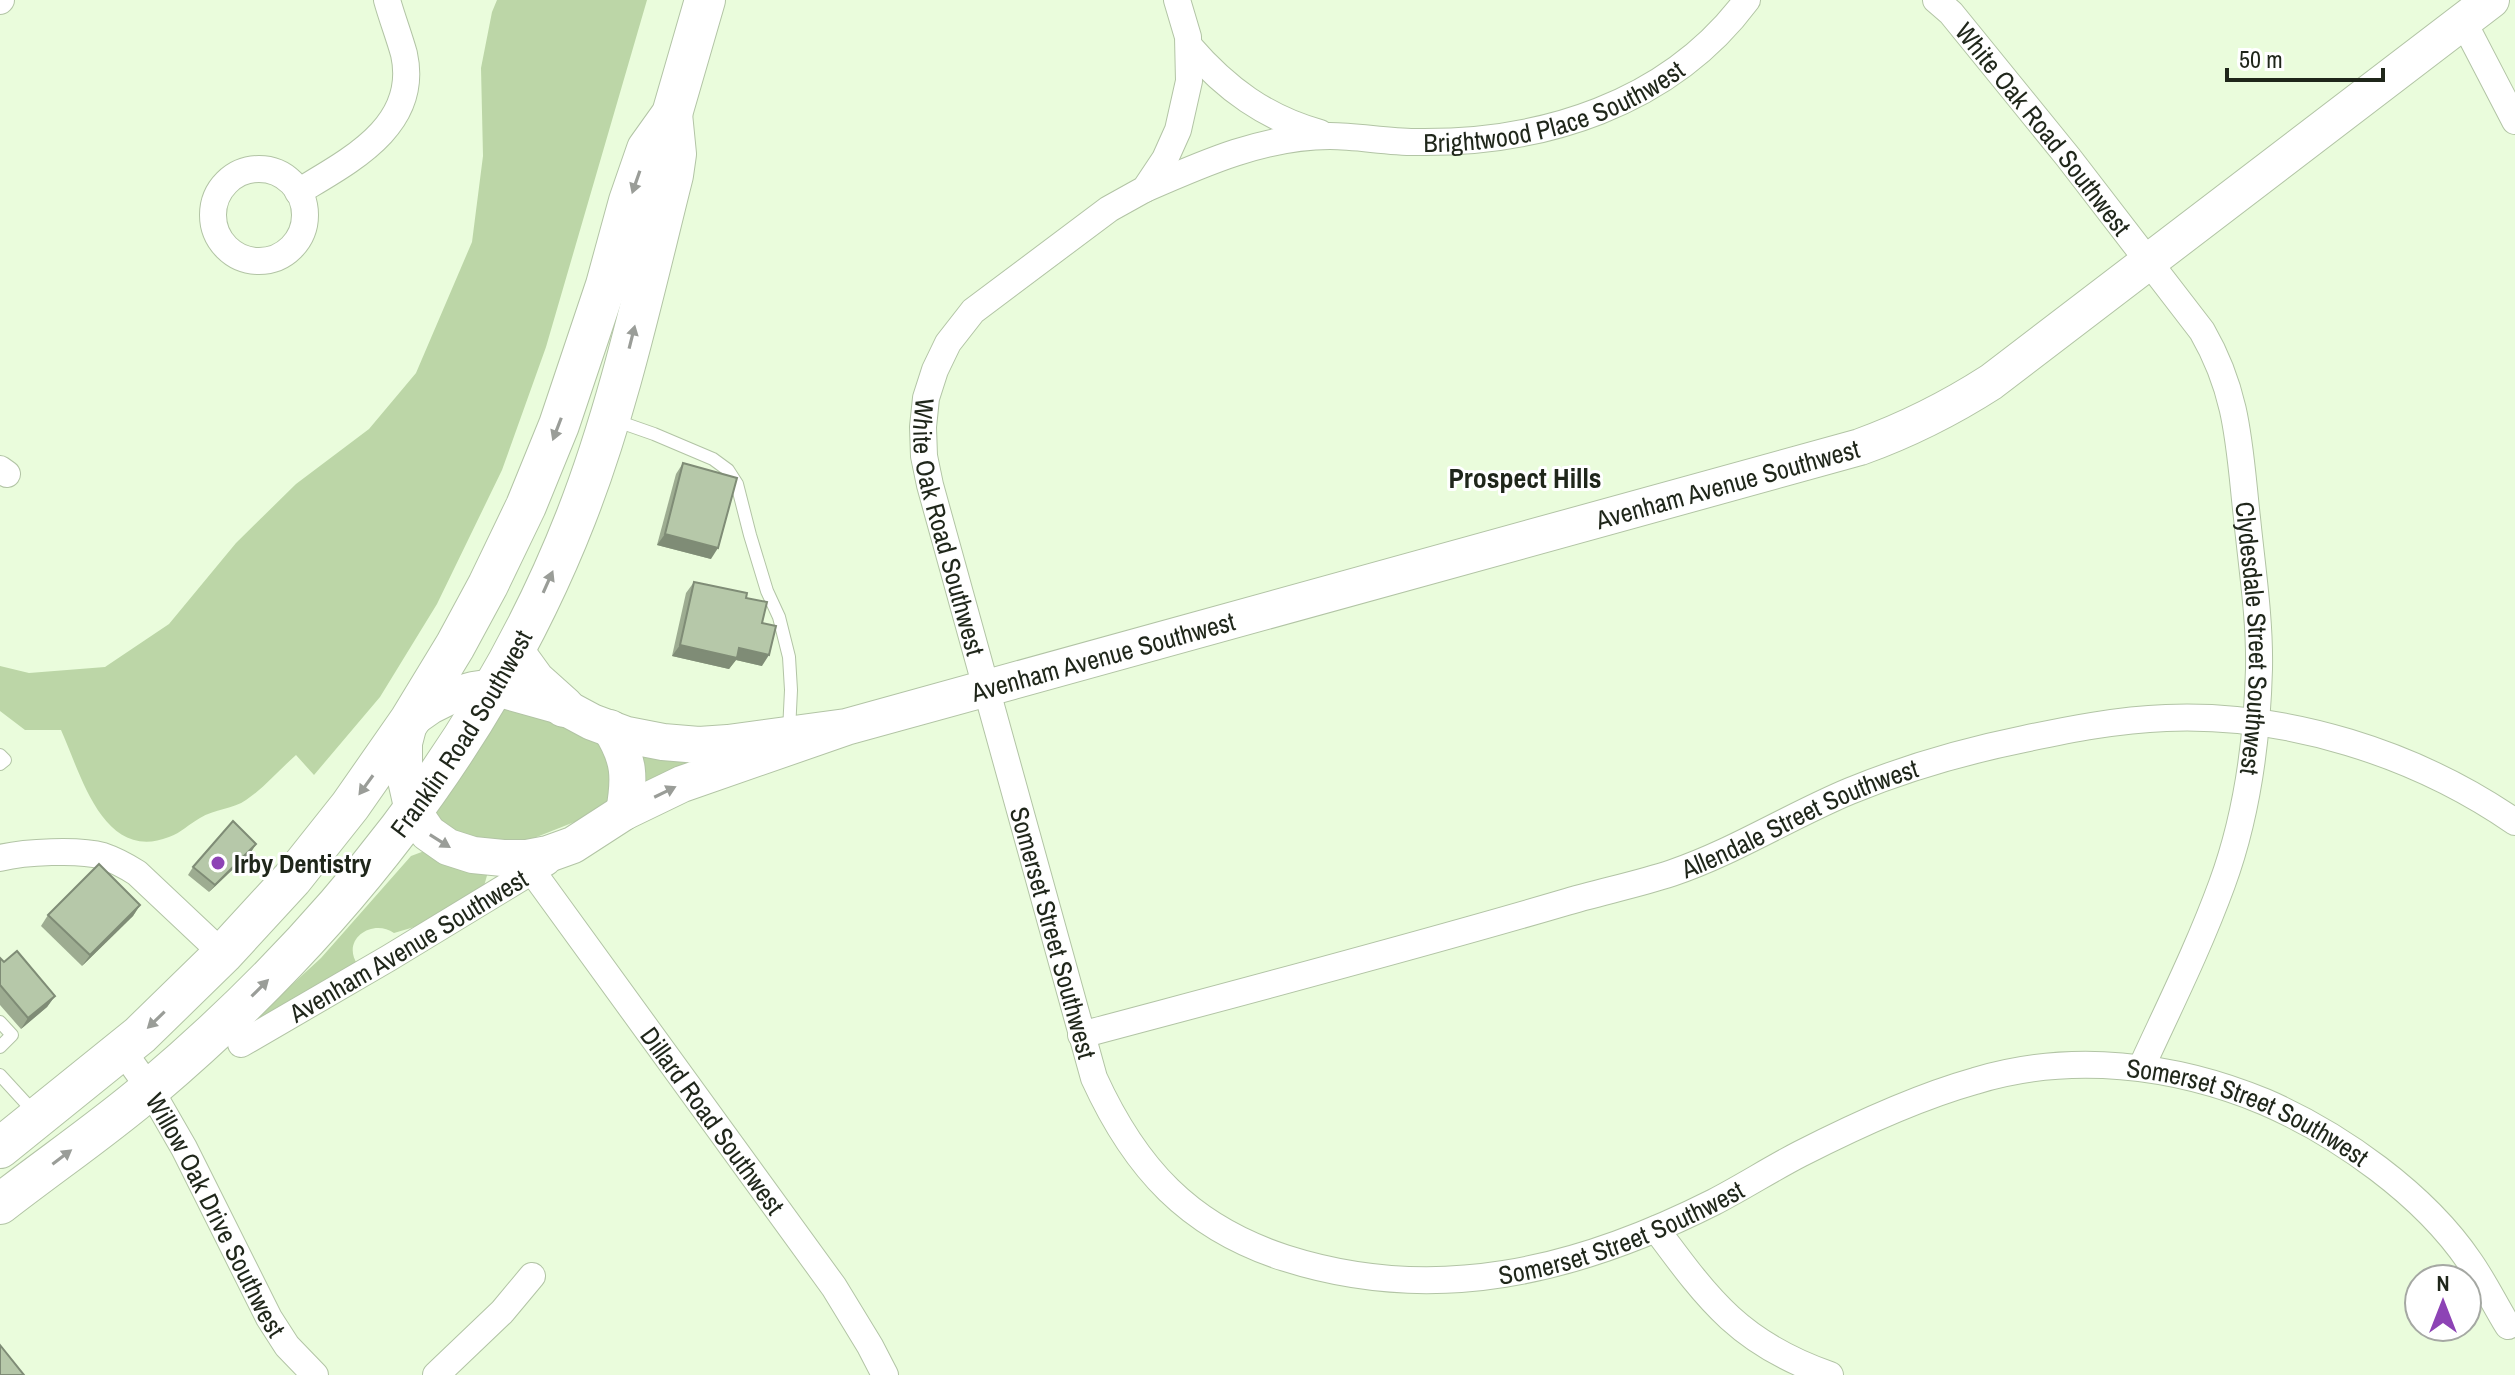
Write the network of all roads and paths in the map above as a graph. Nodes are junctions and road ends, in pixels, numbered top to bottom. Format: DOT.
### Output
graph roads {
  1 [pos="387,0"];
  2 [pos="705,0"];
  3 [pos="1177,0"];
  4 [pos="1747,0"];
  5 [pos="1936,0"];
  6 [pos="2477,10"];
  7 [pos="1189,46"];
  8 [pos="672,114"];
  9 [pos="2515,121"];
  10 [pos="1331,136"];
  11 [pos="1145,189"];
  12 [pos="298,192"];
  13 [pos="2149,262"];
  14 [pos="611,419"];
  15 [pos="514,652"];
  16 [pos="493,687"];
  17 [pos="986,688"];
  18 [pos="564,707"];
  19 [pos="410,720"];
  20 [pos="2256,723"];
  21 [pos="846,727"];
  22 [pos="610,728"];
  23 [pos="788,734"];
  24 [pos="413,811"];
  25 [pos="624,812"];
  26 [pos="2515,822"];
  27 [pos="573,845"];
  28 [pos="0,858"];
  29 [pos="532,871"];
  30 [pos="223,954"];
  31 [pos="0,1022"];
  32 [pos="1081,1035"];
  33 [pos="241,1044"];
  34 [pos="0,1047"];
  35 [pos="122,1050"];
  36 [pos="2141,1068"];
  37 [pos="0,1075"];
  38 [pos="150,1089"];
  39 [pos="38,1118"];
  40 [pos="0,1148"];
  41 [pos="0,1204"];
  42 [pos="1656,1229"];
  43 [pos="532,1276"];
  44 [pos="2508,1326"];
  45 [pos="315,1375"];
  46 [pos="436,1375"];
  47 [pos="885,1375"];
  48 [pos="1830,1375"];
  1 -- 12 [label="street"];
  2 -- 8 [label="main road, Franklin Road Southwest"];
  3 -- 7 [label="street, White Oak Road Southwest"];
  4 -- 10 [label="street, Brightwood Place Southwest"];
  5 -- 13 [label="street, White Oak Road Southwest"];
  6 -- 9 [label="street"];
  6 -- 13 [label="street, Avenham Avenue Southwest"];
  7 -- 10 [label="street, Brightwood Place Southwest"];
  7 -- 11 [label="street, White Oak Road Southwest"];
  14 -- 8 [label="main road, Franklin Road Southwest, one-way"];
  8 -- 19 [label="main road, Franklin Road Southwest, one-way"];
  10 -- 11 [label="street, Brightwood Place Southwest"];
  11 -- 17 [label="street, White Oak Road Southwest"];
  13 -- 17 [label="street, Avenham Avenue Southwest"];
  13 -- 20 [label="street, Clydesdale Street Southwest"];
  15 -- 14 [label="main road, Franklin Road Southwest, one-way"];
  14 -- 23 [label="lane"];
  15 -- 16 [label="main road, Franklin Road Southwest"];
  15 -- 18 [label="main road"];
  16 -- 18 [label="street, Avenham Avenue Southwest"];
  16 -- 19 [label="street, Avenham Avenue Southwest"];
  16 -- 24 [label="main road, Franklin Road Southwest"];
  17 -- 21 [label="street, Avenham Avenue Southwest"];
  17 -- 32 [label="street, Somerset Street Southwest"];
  18 -- 22 [label="street, Avenham Avenue Southwest"];
  19 -- 24 [label="street, Avenham Avenue Southwest"];
  19 -- 30 [label="main road, Franklin Road Southwest, one-way"];
  20 -- 26 [label="street, Allendale Street Southwest"];
  20 -- 32 [label="street, Allendale Street Southwest"];
  20 -- 36 [label="street, Clydesdale Street Southwest"];
  21 -- 23 [label="street, Avenham Avenue Southwest"];
  25 -- 21 [label="street, Avenham Avenue Southwest, one-way"];
  22 -- 23 [label="street, Avenham Avenue Southwest"];
  22 -- 25 [label="street"];
  24 -- 27 [label="street, Avenham Avenue Southwest, one-way"];
  38 -- 24 [label="main road, Franklin Road Southwest, one-way"];
  25 -- 27 [label="street, Avenham Avenue Southwest"];
  27 -- 29 [label="street, Avenham Avenue Southwest"];
  28 -- 30 [label="street"];
  29 -- 33 [label="street, Avenham Avenue Southwest"];
  29 -- 47 [label="street, Dillard Road Southwest"];
  30 -- 35 [label="main road, Franklin Road Southwest, one-way"];
  31 -- 34 [label="lane"];
  32 -- 42 [label="street, Somerset Street Southwest"];
  35 -- 38 [label="street, Willow Oak Drive Southwest"];
  35 -- 39 [label="main road, Franklin Road Southwest"];
  36 -- 42 [label="street, Somerset Street Southwest"];
  36 -- 44 [label="street, Somerset Street Southwest"];
  37 -- 39 [label="lane"];
  41 -- 38 [label="main road, Franklin Road Southwest, one-way"];
  38 -- 45 [label="street, Willow Oak Drive Southwest"];
  39 -- 40 [label="main road, Franklin Road Southwest"];
  42 -- 48 [label="street"];
  43 -- 46 [label="street"];
}
